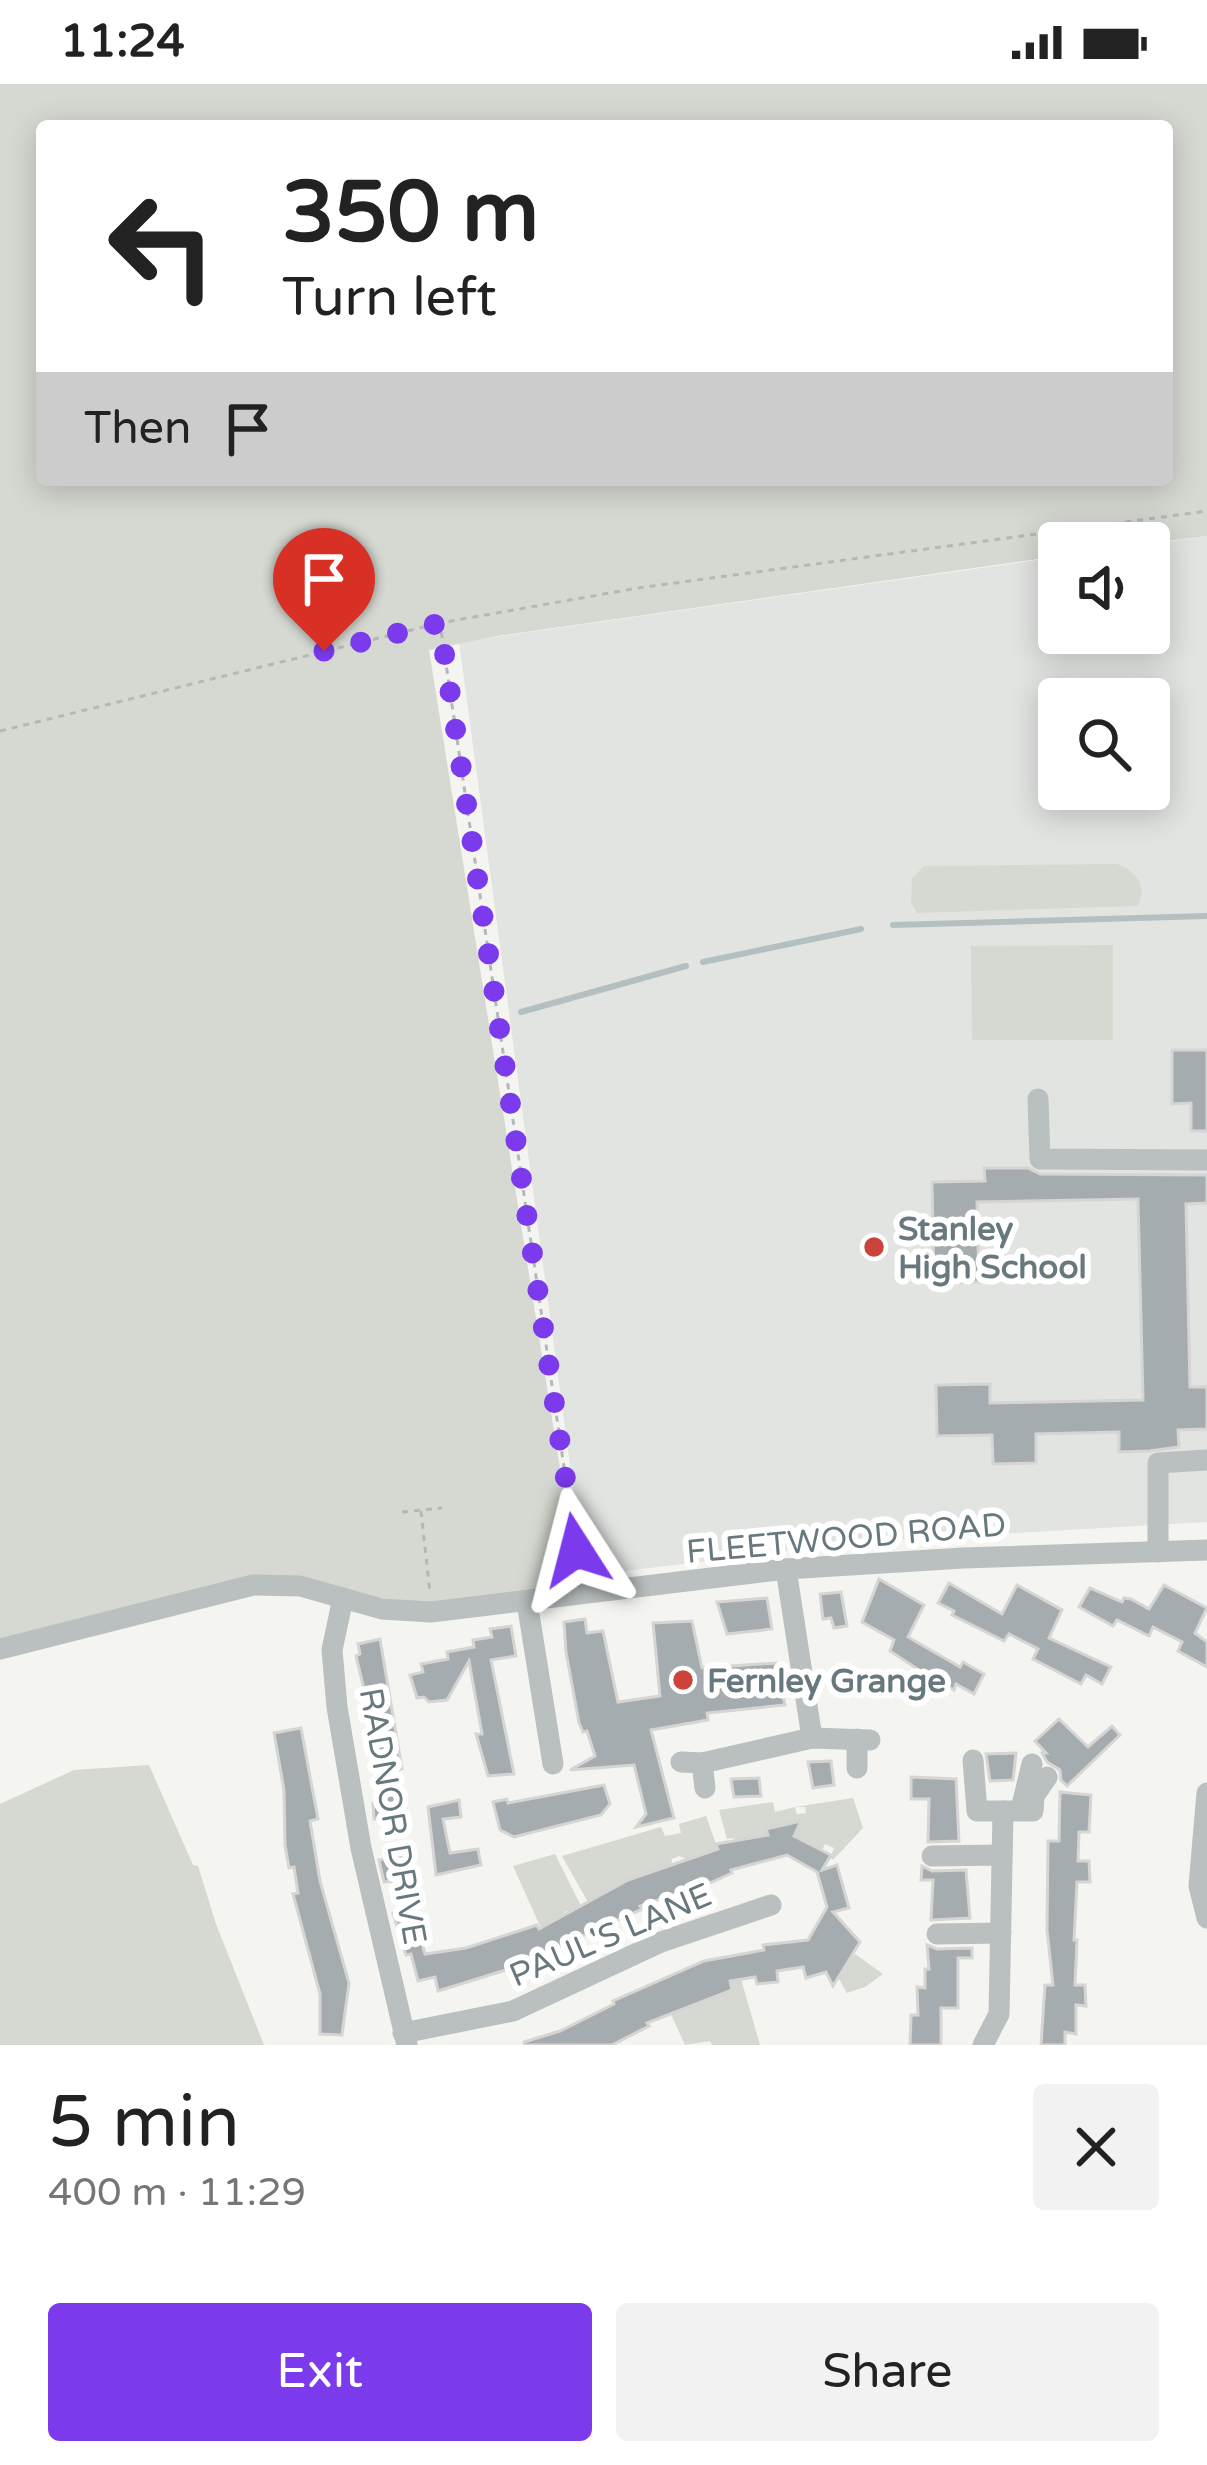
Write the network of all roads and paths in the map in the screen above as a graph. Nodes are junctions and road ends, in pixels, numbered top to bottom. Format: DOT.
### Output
graph roads {
  1 [pos="1207,511"];
  2 [pos="440,623"];
  3 [pos="0,731"];
  4 [pos="1038,1099"];
  5 [pos="1207,1160"];
  6 [pos="1207,1460"];
  7 [pos="442,1508"];
  8 [pos="421,1511"];
  9 [pos="402,1512"];
  10 [pos="1207,1550"];
  11 [pos="1158,1552"];
  12 [pos="786,1570"];
  13 [pos="583,1596"];
  14 [pos="343,1598"];
  15 [pos="527,1602"];
  16 [pos="431,1612"];
  17 [pos="0,1649"];
  18 [pos="812,1738"];
  19 [pos="974,1760"];
  20 [pos="553,1764"];
  21 [pos="857,1768"];
  22 [pos="705,1788"];
  23 [pos="1207,1793"];
  24 [pos="1205,1850"];
  25 [pos="1002,1855"];
  26 [pos="932,1856"];
  27 [pos="771,1905"];
  28 [pos="1207,1918"];
  29 [pos="1000,1933"];
  30 [pos="937,1934"];
  31 [pos="405,2039"];
  32 [pos="983,2045"];
  1 -- 2 [label="path"];
  2 -- 3 [label="path"];
  2 -- 13 [label="path"];
  4 -- 5 [label="street"];
  6 -- 11 [label="street"];
  7 -- 8 [label="path"];
  8 -- 9 [label="path"];
  8 -- 16 [label="path"];
  10 -- 11 [label="street, FLEETWOOD ROAD"];
  11 -- 12 [label="street, FLEETWOOD ROAD"];
  12 -- 13 [label="street, FLEETWOOD ROAD"];
  12 -- 18 [label="street"];
  13 -- 15 [label="street, FLEETWOOD ROAD"];
  14 -- 16 [label="street, FLEETWOOD ROAD"];
  14 -- 17 [label="street, FLEETWOOD ROAD"];
  14 -- 31 [label="street, RADNOR DRIVE"];
  15 -- 16 [label="street, FLEETWOOD ROAD"];
  15 -- 20 [label="street"];
  18 -- 21 [label="street"];
  18 -- 22 [label="street"];
  19 -- 25 [label="street"];
  23 -- 24 [label="street"];
  24 -- 28 [label="street"];
  25 -- 26 [label="street"];
  25 -- 29 [label="street"];
  27 -- 31 [label="street, PAUL'S LANE"];
  29 -- 30 [label="street"];
  29 -- 32 [label="street"];
}
